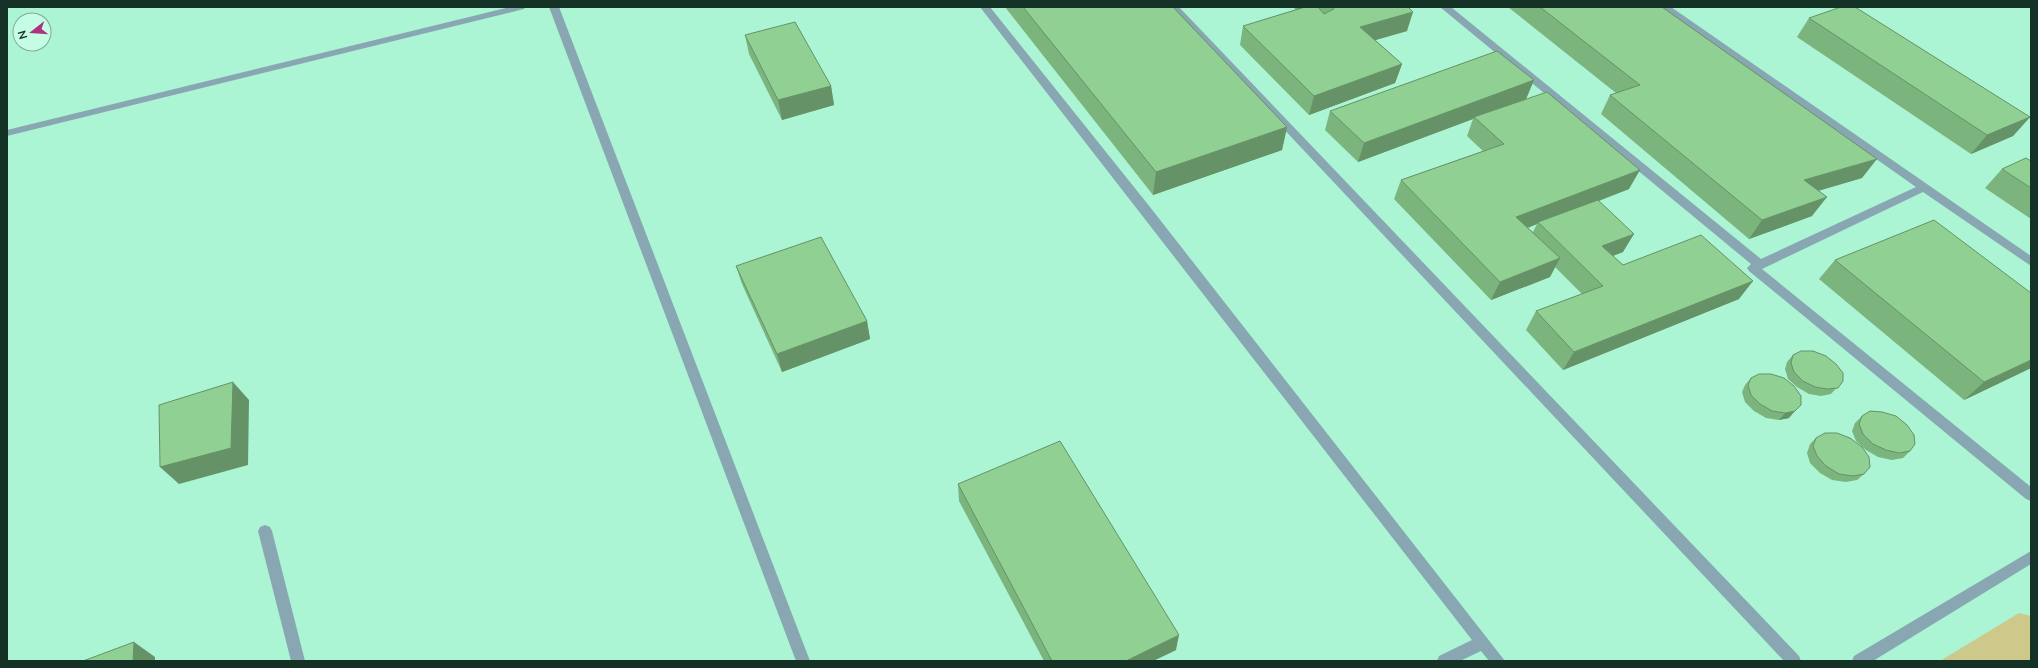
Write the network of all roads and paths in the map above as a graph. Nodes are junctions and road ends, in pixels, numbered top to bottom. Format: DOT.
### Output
graph roads {
  1 [pos="521,7"];
  2 [pos="554,7"];
  3 [pos="985,7"];
  4 [pos="1174,7"];
  5 [pos="1445,7"];
  6 [pos="1665,7"];
  7 [pos="7,133"];
  8 [pos="1923,188"];
  9 [pos="2031,262"];
  10 [pos="1759,264"];
  11 [pos="2031,495"];
  12 [pos="265,531"];
  13 [pos="2031,557"];
  14 [pos="1483,642"];
  15 [pos="298,661"];
  16 [pos="803,661"];
  17 [pos="1444,661"];
  18 [pos="1498,661"];
  19 [pos="1794,661"];
  20 [pos="1859,661"];
  1 -- 7 [label="lane"];
  2 -- 16 [label="lane"];
  3 -- 14 [label="lane"];
  4 -- 19 [label="lane"];
  5 -- 10 [label="lane"];
  6 -- 8 [label="lane"];
  8 -- 9 [label="lane"];
  8 -- 10 [label="lane"];
  10 -- 11 [label="lane"];
  12 -- 15 [label="lane"];
  13 -- 20 [label="lane"];
  14 -- 17 [label="lane"];
  14 -- 18 [label="lane"];
}
